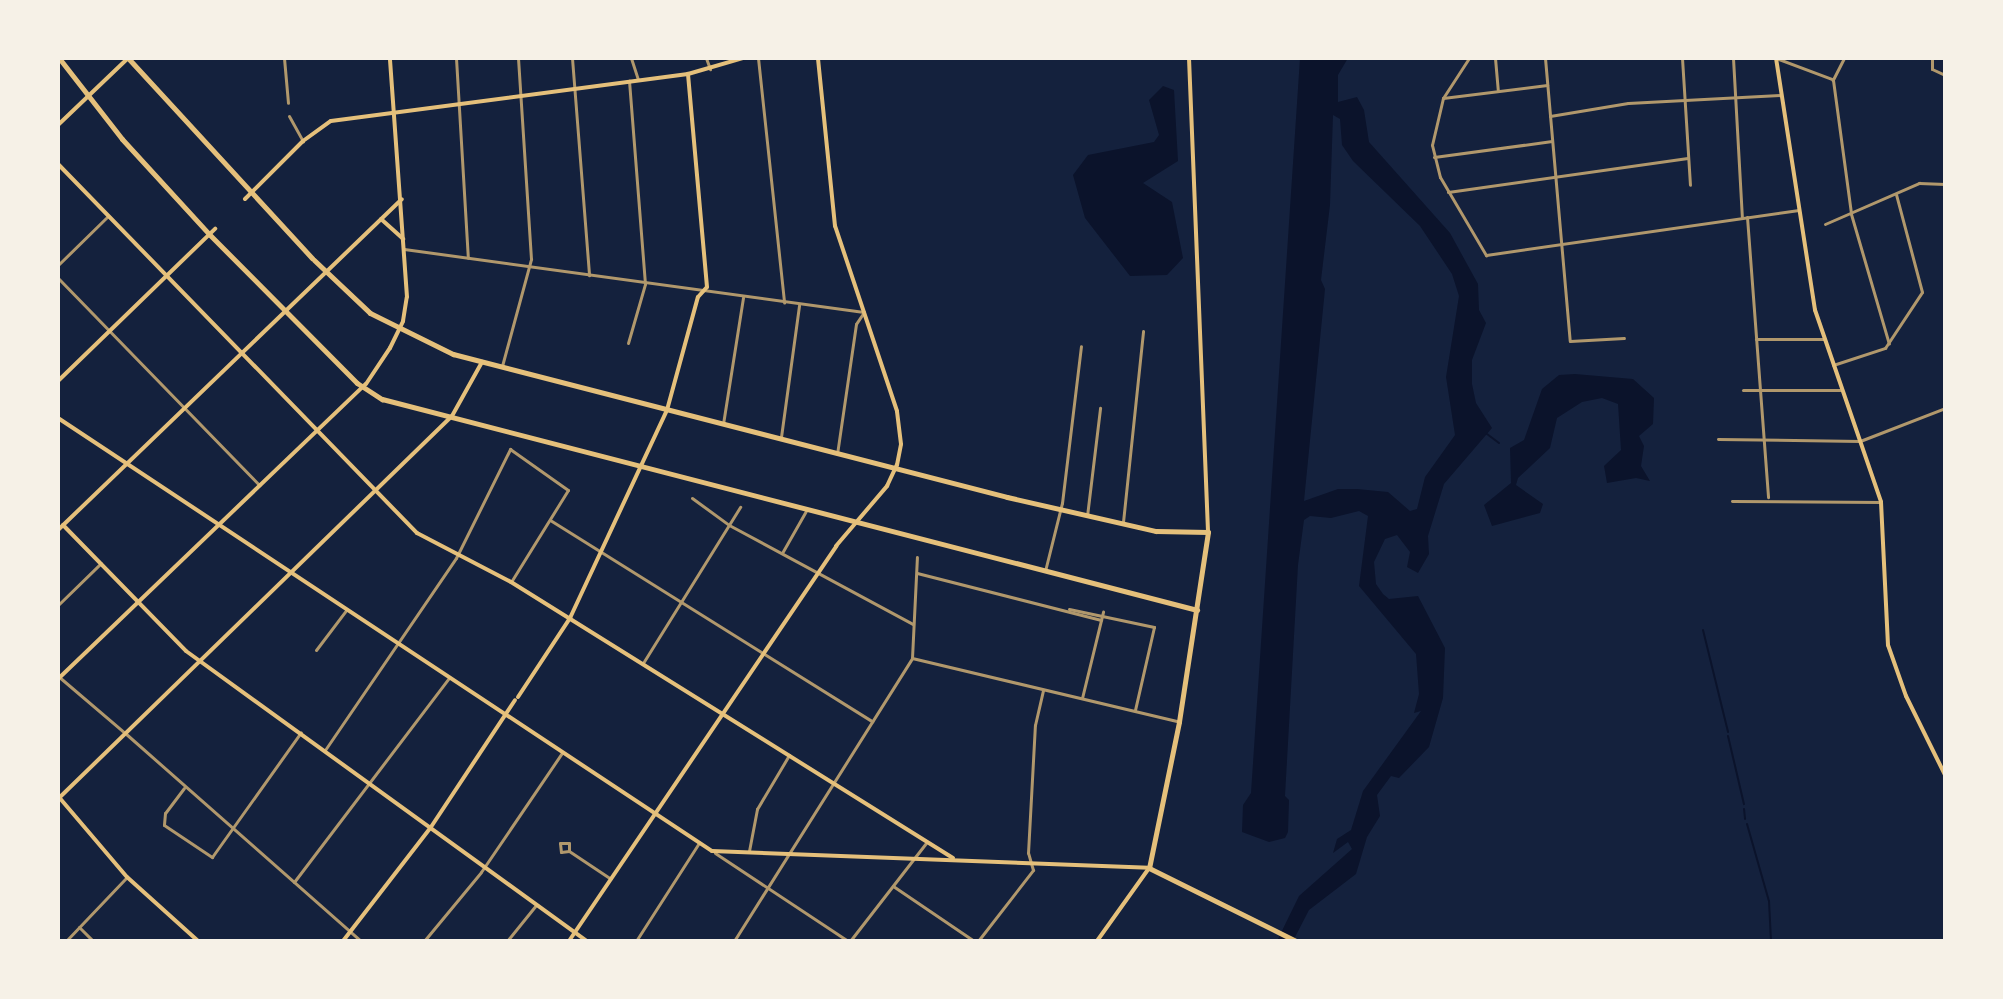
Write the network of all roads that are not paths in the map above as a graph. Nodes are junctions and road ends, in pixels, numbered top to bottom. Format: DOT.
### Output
graph roads {
  1 [pos="59,58"];
  2 [pos="129,58"];
  3 [pos="284,58"];
  4 [pos="390,58"];
  5 [pos="456,58"];
  6 [pos="518,58"];
  7 [pos="572,58"];
  8 [pos="631,58"];
  9 [pos="706,58"];
  10 [pos="743,58"];
  11 [pos="758,58"];
  12 [pos="818,58"];
  13 [pos="1189,58"];
  14 [pos="1469,58"];
  15 [pos="1495,58"];
  16 [pos="1545,58"];
  17 [pos="1682,58"];
  18 [pos="1733,58"];
  19 [pos="1776,58"];
  20 [pos="1844,58"];
  21 [pos="1932,58"];
  22 [pos="710,69"];
  23 [pos="688,74"];
  24 [pos="1945,75"];
  25 [pos="638,80"];
  26 [pos="1833,80"];
  27 [pos="629,81"];
  28 [pos="1547,85"];
  29 [pos="574,88"];
  30 [pos="1498,92"];
  31 [pos="521,95"];
  32 [pos="1781,95"];
  33 [pos="88,96"];
  34 [pos="1443,98"];
  35 [pos="1736,98"];
  36 [pos="1684,101"];
  37 [pos="288,103"];
  38 [pos="459,103"];
  39 [pos="396,112"];
  40 [pos="289,116"];
  41 [pos="1550,116"];
  42 [pos="58,125"];
  43 [pos="303,141"];
  44 [pos="1552,141"];
  45 [pos="1434,157"];
  46 [pos="1688,158"];
  47 [pos="58,164"];
  48 [pos="1556,177"];
  49 [pos="1945,184"];
  50 [pos="1690,185"];
  51 [pos="1448,192"];
  52 [pos="1896,194"];
  53 [pos="248,197"];
  54 [pos="402,199"];
  55 [pos="1799,210"];
  56 [pos="1851,214"];
  57 [pos="108,216"];
  58 [pos="1745,218"];
  59 [pos="381,219"];
  60 [pos="1825,224"];
  61 [pos="215,229"];
  62 [pos="209,234"];
  63 [pos="404,240"];
  64 [pos="1562,244"];
  65 [pos="404,249"];
  66 [pos="468,259"];
  67 [pos="58,265"];
  68 [pos="530,267"];
  69 [pos="325,272"];
  70 [pos="589,275"];
  71 [pos="165,276"];
  72 [pos="58,278"];
  73 [pos="645,284"];
  74 [pos="702,292"];
  75 [pos="743,298"];
  76 [pos="784,303"];
  77 [pos="799,305"];
  78 [pos="284,312"];
  79 [pos="864,312"];
  80 [pos="399,330"];
  81 [pos="110,331"];
  82 [pos="1143,331"];
  83 [pos="1624,338"];
  84 [pos="1755,339"];
  85 [pos="1824,339"];
  86 [pos="628,343"];
  87 [pos="1889,344"];
  88 [pos="1081,346"];
  89 [pos="240,354"];
  90 [pos="482,362"];
  91 [pos="1833,365"];
  92 [pos="501,367"];
  93 [pos="58,381"];
  94 [pos="362,387"];
  95 [pos="1759,389"];
  96 [pos="1743,390"];
  97 [pos="1841,390"];
  98 [pos="185,408"];
  99 [pos="1100,408"];
  100 [pos="1945,408"];
  101 [pos="667,410"];
  102 [pos="58,418"];
  103 [pos="447,420"];
  104 [pos="723,425"];
  105 [pos="316,431"];
  106 [pos="1718,439"];
  107 [pos="1763,439"];
  108 [pos="780,440"];
  109 [pos="1860,441"];
  110 [pos="837,455"];
  111 [pos="127,463"];
  112 [pos="639,468"];
  113 [pos="895,470"];
  114 [pos="260,485"];
  115 [pos="375,491"];
  116 [pos="1768,497"];
  117 [pos="692,498"];
  118 [pos="1732,501"];
  119 [pos="1881,502"];
  120 [pos="740,507"];
  121 [pos="1060,510"];
  122 [pos="806,511"];
  123 [pos="1087,516"];
  124 [pos="550,520"];
  125 [pos="855,523"];
  126 [pos="1123,524"];
  127 [pos="63,525"];
  128 [pos="220,525"];
  129 [pos="729,525"];
  130 [pos="58,530"];
  131 [pos="1208,532"];
  132 [pos="601,552"];
  133 [pos="457,553"];
  134 [pos="782,553"];
  135 [pos="917,557"];
  136 [pos="101,563"];
  137 [pos="291,571"];
  138 [pos="1045,571"];
  139 [pos="818,573"];
  140 [pos="917,573"];
  141 [pos="511,582"];
  142 [pos="138,602"];
  143 [pos="681,602"];
  144 [pos="58,605"];
  145 [pos="347,609"];
  146 [pos="1061,609"];
  147 [pos="1197,610"];
  148 [pos="1103,612"];
  149 [pos="570,618"];
  150 [pos="1101,620"];
  151 [pos="914,625"];
  152 [pos="399,643"];
  153 [pos="316,650"];
  154 [pos="764,654"];
  155 [pos="912,658"];
  156 [pos="201,659"];
  157 [pos="643,663"];
  158 [pos="59,678"];
  159 [pos="449,678"];
  160 [pos="1043,690"];
  161 [pos="1082,698"];
  162 [pos="1135,711"];
  163 [pos="506,714"];
  164 [pos="722,714"];
  165 [pos="873,721"];
  166 [pos="1179,722"];
  167 [pos="301,732"];
  168 [pos="125,733"];
  169 [pos="325,750"];
  170 [pos="562,753"];
  171 [pos="789,755"];
  172 [pos="1945,775"];
  173 [pos="370,782"];
  174 [pos="835,784"];
  175 [pos="185,787"];
  176 [pos="59,797"];
  177 [pos="655,814"];
  178 [pos="431,827"];
  179 [pos="233,830"];
  180 [pos="927,842"];
  181 [pos="699,843"];
  182 [pos="569,851"];
  183 [pos="712,851"];
  184 [pos="749,851"];
  185 [pos="794,852"];
  186 [pos="914,858"];
  187 [pos="955,858"];
  188 [pos="1030,861"];
  189 [pos="485,867"];
  190 [pos="1149,868"];
  191 [pos="127,877"];
  192 [pos="611,879"];
  193 [pos="294,882"];
  194 [pos="893,886"];
  195 [pos="770,890"];
  196 [pos="536,905"];
  197 [pos="79,927"];
  198 [pos="350,931"];
  199 [pos="574,933"];
  200 [pos="66,941"];
  201 [pos="93,941"];
  202 [pos="198,941"];
  203 [pos="343,941"];
  204 [pos="361,941"];
  205 [pos="424,941"];
  206 [pos="507,941"];
  207 [pos="569,941"];
  208 [pos="586,941"];
  209 [pos="636,941"];
  210 [pos="734,941"];
  211 [pos="849,941"];
  212 [pos="976,941"];
  213 [pos="1097,941"];
  214 [pos="1296,941"];
  1 -- 33 [label="highway"];
  2 -- 33 [label="main road"];
  2 -- 53 [label="highway"];
  3 -- 37 [label="street"];
  4 -- 39 [label="main road"];
  5 -- 38 [label="street"];
  6 -- 31 [label="street"];
  7 -- 29 [label="street"];
  8 -- 25 [label="street"];
  9 -- 22 [label="street"];
  10 -- 22 [label="main road"];
  11 -- 76 [label="street"];
  12 -- 79 [label="main road"];
  13 -- 131 [label="main road"];
  14 -- 34 [label="street"];
  15 -- 30 [label="street"];
  16 -- 28 [label="street"];
  17 -- 36 [label="street"];
  18 -- 35 [label="street"];
  19 -- 26 [label="street"];
  19 -- 32 [label="main road"];
  20 -- 26 [label="street"];
  21 -- 24 [label="street"];
  22 -- 23 [label="main road"];
  23 -- 25 [label="main road"];
  23 -- 74 [label="main road"];
  25 -- 27 [label="main road"];
  26 -- 56 [label="street"];
  27 -- 29 [label="main road"];
  27 -- 73 [label="street"];
  28 -- 30 [label="street"];
  28 -- 41 [label="street"];
  29 -- 31 [label="main road"];
  29 -- 70 [label="street"];
  30 -- 34 [label="street"];
  31 -- 38 [label="main road"];
  31 -- 68 [label="street"];
  32 -- 35 [label="street"];
  32 -- 55 [label="main road"];
  33 -- 42 [label="main road"];
  33 -- 62 [label="highway"];
  34 -- 45 [label="street"];
  35 -- 36 [label="street"];
  35 -- 58 [label="street"];
  36 -- 41 [label="street"];
  36 -- 46 [label="street"];
  38 -- 39 [label="main road"];
  38 -- 66 [label="street"];
  39 -- 43 [label="main road"];
  39 -- 54 [label="main road"];
  40 -- 43 [label="street"];
  41 -- 44 [label="street"];
  43 -- 53 [label="main road"];
  44 -- 45 [label="street"];
  44 -- 48 [label="street"];
  45 -- 51 [label="street"];
  46 -- 48 [label="street"];
  46 -- 50 [label="street"];
  47 -- 57 [label="main road"];
  48 -- 51 [label="street"];
  48 -- 64 [label="street"];
  49 -- 52 [label="street"];
  51 -- 64 [label="street"];
  52 -- 56 [label="street"];
  52 -- 87 [label="street"];
  53 -- 69 [label="highway"];
  54 -- 59 [label="main road"];
  54 -- 63 [label="main road"];
  55 -- 58 [label="street"];
  55 -- 85 [label="main road"];
  56 -- 60 [label="street"];
  56 -- 87 [label="street"];
  57 -- 67 [label="street"];
  57 -- 71 [label="main road"];
  58 -- 64 [label="street"];
  58 -- 84 [label="street"];
  59 -- 63 [label="main road"];
  59 -- 69 [label="main road"];
  61 -- 62 [label="main road"];
  62 -- 71 [label="main road"];
  62 -- 78 [label="highway"];
  63 -- 65 [label="main road"];
  64 -- 83 [label="street"];
  65 -- 66 [label="street"];
  65 -- 80 [label="main road"];
  66 -- 68 [label="street"];
  68 -- 70 [label="street"];
  68 -- 92 [label="street"];
  69 -- 78 [label="main road"];
  69 -- 80 [label="highway"];
  70 -- 73 [label="street"];
  71 -- 81 [label="main road"];
  71 -- 89 [label="main road"];
  72 -- 81 [label="street"];
  73 -- 74 [label="street"];
  73 -- 86 [label="street"];
  74 -- 75 [label="street"];
  74 -- 101 [label="main road"];
  75 -- 76 [label="street"];
  75 -- 104 [label="street"];
  76 -- 77 [label="street"];
  77 -- 79 [label="street"];
  77 -- 108 [label="street"];
  78 -- 89 [label="main road"];
  78 -- 94 [label="highway"];
  79 -- 110 [label="street"];
  79 -- 113 [label="main road"];
  80 -- 90 [label="highway"];
  80 -- 94 [label="main road"];
  81 -- 93 [label="main road"];
  81 -- 98 [label="street"];
  82 -- 126 [label="street"];
  84 -- 85 [label="street"];
  84 -- 95 [label="street"];
  85 -- 91 [label="main road"];
  87 -- 91 [label="street"];
  88 -- 121 [label="street"];
  89 -- 98 [label="main road"];
  89 -- 105 [label="main road"];
  90 -- 92 [label="highway"];
  90 -- 103 [label="main road"];
  91 -- 97 [label="main road"];
  92 -- 101 [label="highway"];
  94 -- 103 [label="highway"];
  94 -- 105 [label="main road"];
  95 -- 96 [label="street"];
  95 -- 97 [label="street"];
  95 -- 107 [label="street"];
  97 -- 109 [label="main road"];
  98 -- 111 [label="main road"];
  98 -- 114 [label="street"];
  99 -- 123 [label="street"];
  100 -- 109 [label="street"];
  101 -- 104 [label="highway"];
  101 -- 112 [label="main road"];
  102 -- 111 [label="main road"];
  103 -- 112 [label="highway"];
  103 -- 115 [label="main road"];
  104 -- 108 [label="highway"];
  105 -- 114 [label="main road"];
  105 -- 115 [label="main road"];
  106 -- 107 [label="street"];
  107 -- 109 [label="street"];
  107 -- 116 [label="street"];
  108 -- 110 [label="highway"];
  109 -- 119 [label="main road"];
  110 -- 113 [label="highway"];
  111 -- 127 [label="main road"];
  111 -- 128 [label="main road"];
  112 -- 122 [label="highway"];
  112 -- 132 [label="main road"];
  113 -- 121 [label="highway"];
  113 -- 125 [label="main road"];
  114 -- 128 [label="main road"];
  115 -- 133 [label="main road"];
  115 -- 137 [label="main road"];
  116 -- 118 [label="street"];
  116 -- 119 [label="street"];
  117 -- 129 [label="street"];
  119 -- 172 [label="main road"];
  120 -- 129 [label="street"];
  121 -- 123 [label="highway"];
  121 -- 138 [label="street"];
  122 -- 125 [label="highway"];
  122 -- 134 [label="street"];
  123 -- 126 [label="highway"];
  124 -- 132 [label="street"];
  124 -- 133 [label="street"];
  124 -- 141 [label="street"];
  125 -- 138 [label="highway"];
  125 -- 139 [label="main road"];
  126 -- 131 [label="highway"];
  127 -- 130 [label="main road"];
  127 -- 136 [label="main road"];
  128 -- 137 [label="main road"];
  128 -- 142 [label="main road"];
  129 -- 134 [label="street"];
  129 -- 143 [label="street"];
  131 -- 147 [label="highway"];
  132 -- 143 [label="street"];
  132 -- 149 [label="main road"];
  133 -- 141 [label="main road"];
  133 -- 152 [label="street"];
  134 -- 139 [label="street"];
  135 -- 140 [label="street"];
  136 -- 142 [label="main road"];
  136 -- 144 [label="street"];
  137 -- 145 [label="main road"];
  137 -- 156 [label="main road"];
  138 -- 147 [label="highway"];
  139 -- 151 [label="street"];
  139 -- 154 [label="main road"];
  140 -- 146 [label="street"];
  140 -- 151 [label="street"];
  141 -- 149 [label="main road"];
  142 -- 156 [label="main road"];
  142 -- 158 [label="main road"];
  143 -- 154 [label="street"];
  143 -- 157 [label="street"];
  145 -- 152 [label="main road"];
  145 -- 153 [label="street"];
  146 -- 148 [label="street"];
  146 -- 150 [label="street"];
  147 -- 166 [label="highway"];
  148 -- 150 [label="street"];
  148 -- 162 [label="street"];
  149 -- 157 [label="main road"];
  149 -- 163 [label="main road"];
  150 -- 161 [label="street"];
  151 -- 155 [label="street"];
  152 -- 159 [label="main road"];
  152 -- 169 [label="street"];
  154 -- 164 [label="main road"];
  154 -- 165 [label="street"];
  155 -- 160 [label="street"];
  155 -- 165 [label="street"];
  156 -- 167 [label="main road"];
  156 -- 168 [label="main road"];
  157 -- 164 [label="main road"];
  158 -- 168 [label="street"];
  159 -- 163 [label="main road"];
  159 -- 173 [label="street"];
  160 -- 161 [label="street"];
  160 -- 188 [label="street"];
  161 -- 162 [label="street"];
  162 -- 166 [label="street"];
  163 -- 170 [label="main road"];
  163 -- 178 [label="main road"];
  164 -- 171 [label="main road"];
  164 -- 177 [label="main road"];
  165 -- 174 [label="street"];
  166 -- 190 [label="highway"];
  167 -- 169 [label="main road"];
  167 -- 179 [label="street"];
  168 -- 175 [label="street"];
  168 -- 176 [label="main road"];
  169 -- 173 [label="main road"];
  170 -- 177 [label="main road"];
  170 -- 189 [label="street"];
  171 -- 174 [label="main road"];
  171 -- 184 [label="street"];
  173 -- 178 [label="main road"];
  173 -- 193 [label="street"];
  174 -- 180 [label="main road"];
  174 -- 185 [label="street"];
  175 -- 179 [label="street"];
  175 -- 179 [label="street"];
  176 -- 191 [label="main road"];
  177 -- 181 [label="main road"];
  177 -- 192 [label="main road"];
  178 -- 189 [label="main road"];
  178 -- 198 [label="main road"];
  179 -- 193 [label="street"];
  180 -- 186 [label="street"];
  180 -- 187 [label="main road"];
  181 -- 183 [label="main road"];
  181 -- 209 [label="street"];
  182 -- 192 [label="street"];
  183 -- 184 [label="main road"];
  183 -- 195 [label="street"];
  184 -- 185 [label="main road"];
  185 -- 186 [label="main road"];
  185 -- 195 [label="street"];
  186 -- 187 [label="main road"];
  186 -- 194 [label="street"];
  187 -- 188 [label="main road"];
  188 -- 190 [label="main road"];
  188 -- 212 [label="street"];
  189 -- 196 [label="main road"];
  189 -- 205 [label="street"];
  190 -- 213 [label="main road"];
  190 -- 214 [label="highway"];
  191 -- 197 [label="street"];
  191 -- 202 [label="main road"];
  192 -- 199 [label="main road"];
  193 -- 198 [label="street"];
  194 -- 211 [label="street"];
  194 -- 212 [label="street"];
  195 -- 210 [label="street"];
  195 -- 211 [label="street"];
  196 -- 199 [label="main road"];
  196 -- 206 [label="street"];
  197 -- 200 [label="street"];
  197 -- 201 [label="street"];
  198 -- 203 [label="main road"];
  198 -- 204 [label="street"];
  199 -- 207 [label="main road"];
  199 -- 208 [label="main road"];
}
